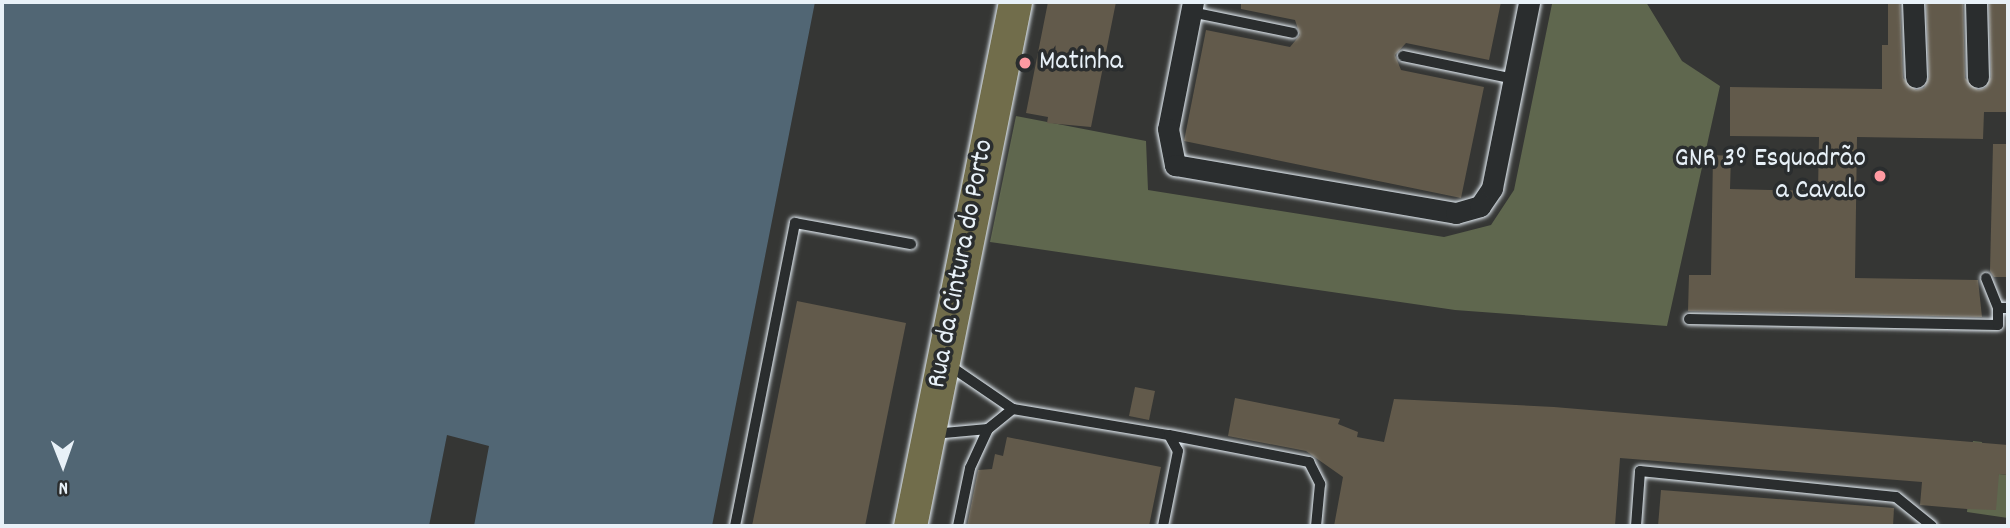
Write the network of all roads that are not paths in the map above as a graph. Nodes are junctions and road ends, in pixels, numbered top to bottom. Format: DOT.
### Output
graph roads {
  1 [pos="1015,2"];
  2 [pos="1529,2"];
  3 [pos="1913,2"];
  4 [pos="1976,2"];
  5 [pos="1192,7"];
  6 [pos="1293,33"];
  7 [pos="1403,56"];
  8 [pos="1916,77"];
  9 [pos="1978,77"];
  10 [pos="1514,79"];
  11 [pos="911,244"];
  12 [pos="1986,278"];
  13 [pos="2003,308"];
  14 [pos="1689,318"];
  15 [pos="942,361"];
  16 [pos="1013,408"];
  17 [pos="988,429"];
  18 [pos="928,433"];
  19 [pos="1169,435"];
  20 [pos="735,526"];
  21 [pos="910,526"];
  22 [pos="958,526"];
  23 [pos="1163,526"];
  24 [pos="1316,526"];
  25 [pos="1636,526"];
  26 [pos="1932,526"];
  1 -- 15 [label="main road, Rua da Cintura do Porto"];
  2 -- 10 [label="street"];
  3 -- 8 [label="street"];
  4 -- 9 [label="street"];
  5 -- 6 [label="lane"];
  5 -- 10 [label="street"];
  7 -- 10 [label="lane"];
  11 -- 20 [label="lane"];
  12 -- 13 [label="lane"];
  13 -- 14 [label="lane"];
  15 -- 16 [label="lane"];
  15 -- 18 [label="main road, Rua da Cintura do Porto"];
  16 -- 17 [label="lane"];
  16 -- 19 [label="lane"];
  17 -- 18 [label="lane"];
  17 -- 22 [label="lane"];
  18 -- 21 [label="main road, Rua da Cintura do Porto"];
  19 -- 23 [label="lane"];
  19 -- 24 [label="lane"];
  25 -- 26 [label="lane"];
}
